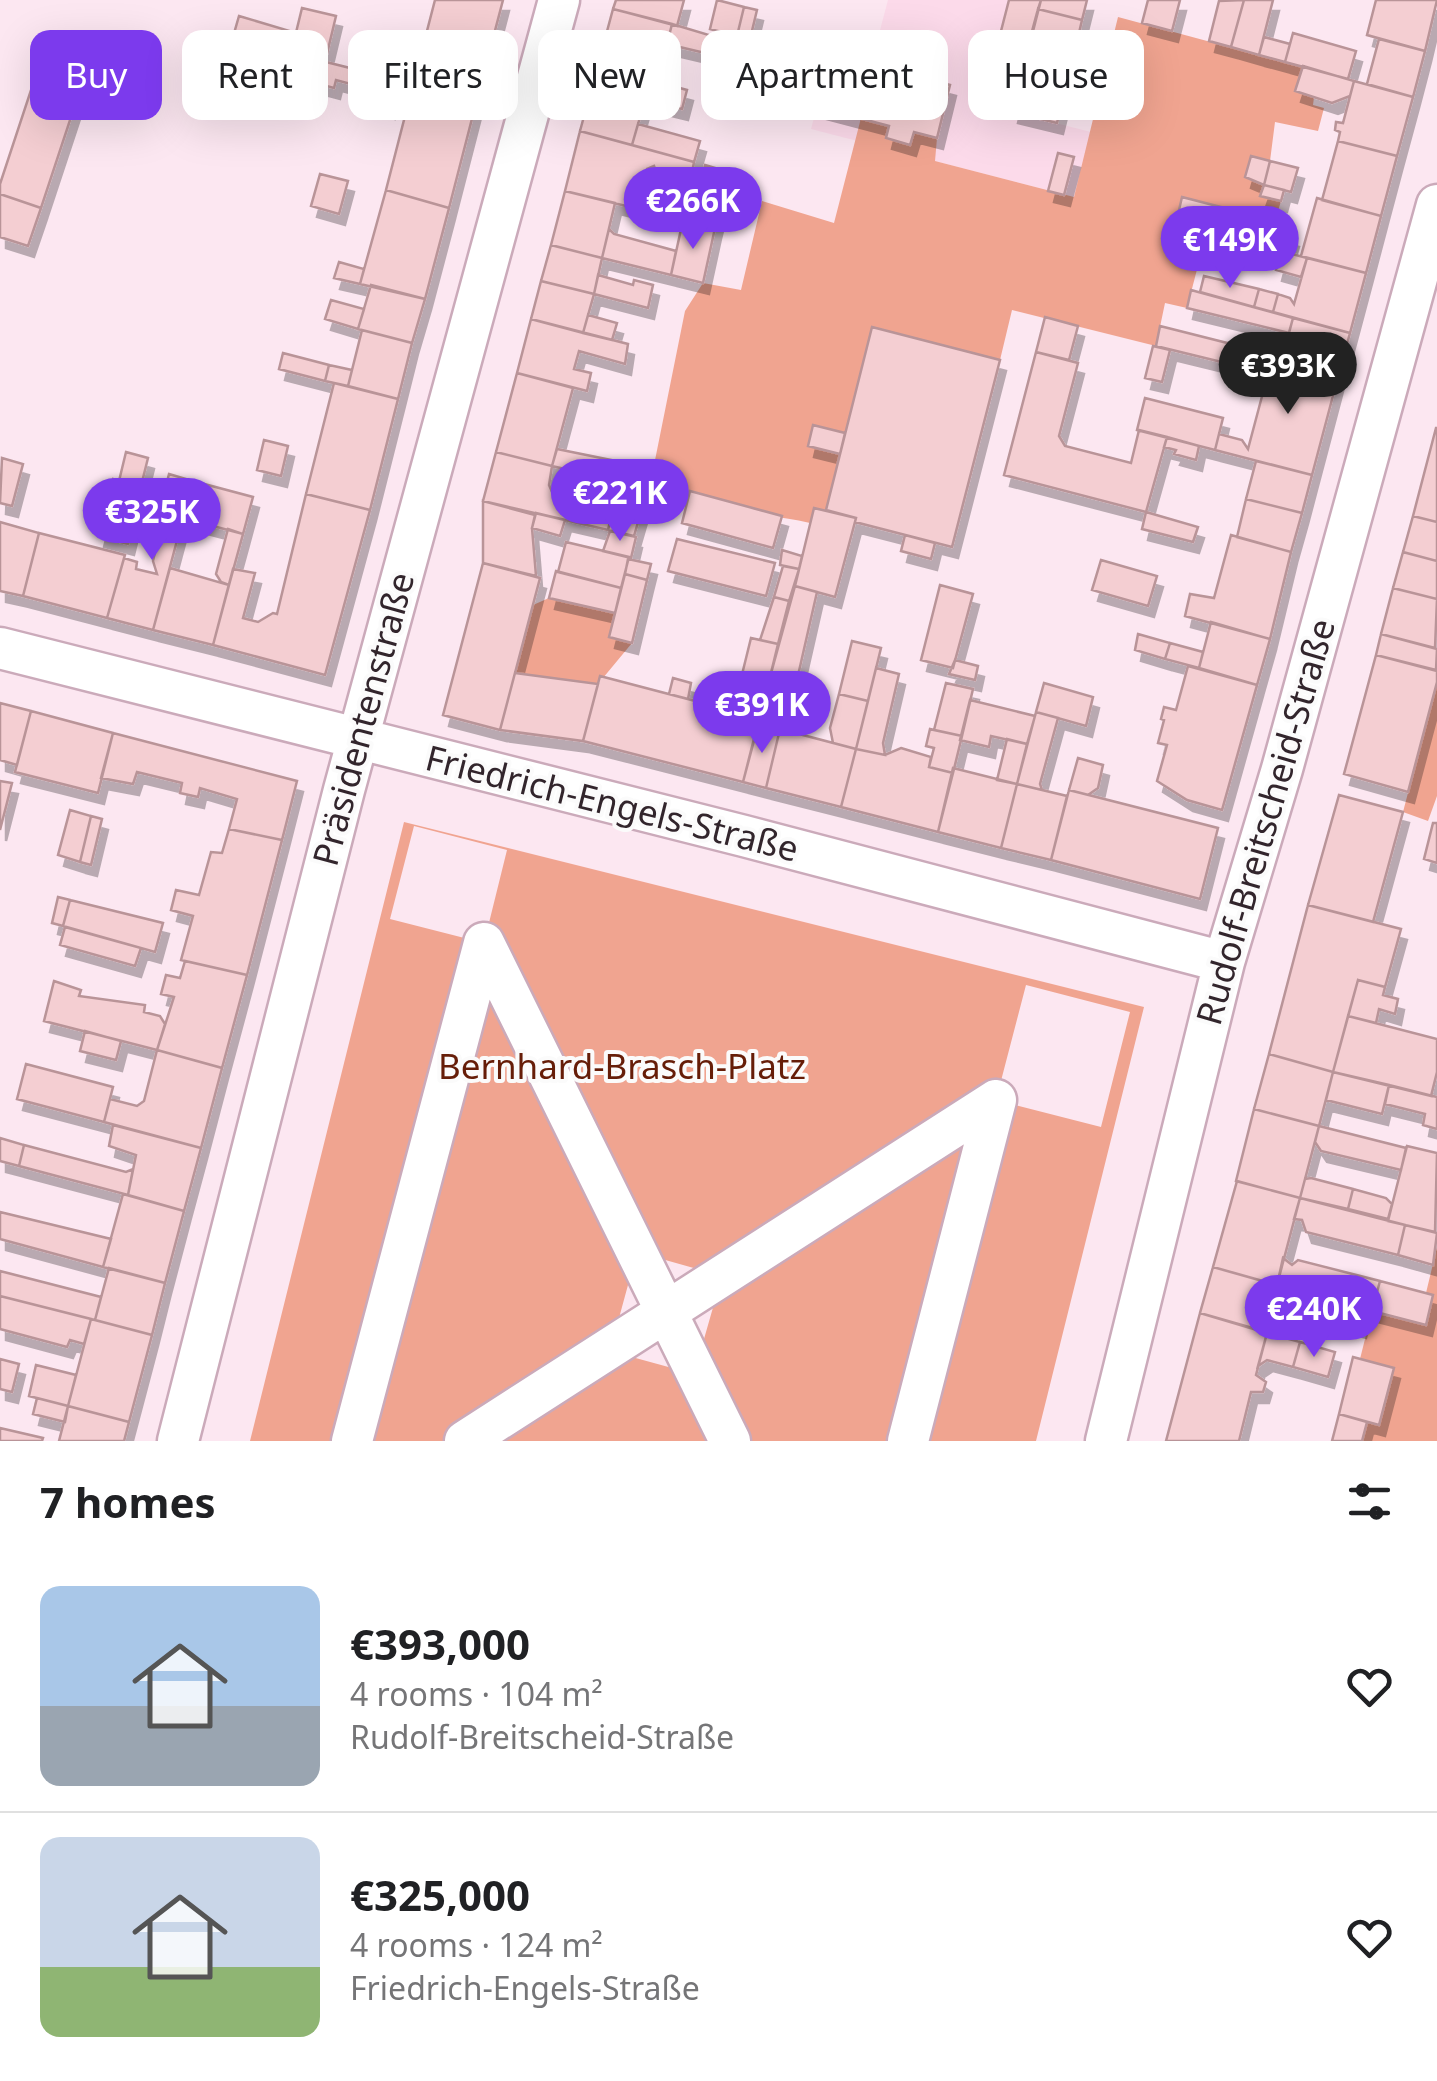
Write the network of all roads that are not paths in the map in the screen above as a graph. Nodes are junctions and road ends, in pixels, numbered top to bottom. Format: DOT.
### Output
graph roads {
  1 [pos="559,0"];
  2 [pos="1437,205"];
  3 [pos="0,648"];
  4 [pos="358,740"];
  5 [pos="1224,962"];
  6 [pos="666,1311"];
  7 [pos="178,1441"];
  8 [pos="352,1441"];
  9 [pos="464,1441"];
  10 [pos="730,1441"];
  11 [pos="908,1441"];
  12 [pos="1106,1441"];
  1 -- 4 [label="street, Präsidentenstraße"];
  2 -- 5 [label="street, Rudolf-Breitscheid-Straße"];
  3 -- 4 [label="street, Friedrich-Engels-Straße"];
  4 -- 5 [label="street, Friedrich-Engels-Straße"];
  4 -- 7 [label="street, Präsidentenstraße"];
  5 -- 12 [label="street, Rudolf-Breitscheid-Straße"];
  6 -- 8 [label="street"];
  6 -- 9 [label="street"];
  6 -- 10 [label="street"];
  6 -- 11 [label="street"];
}
